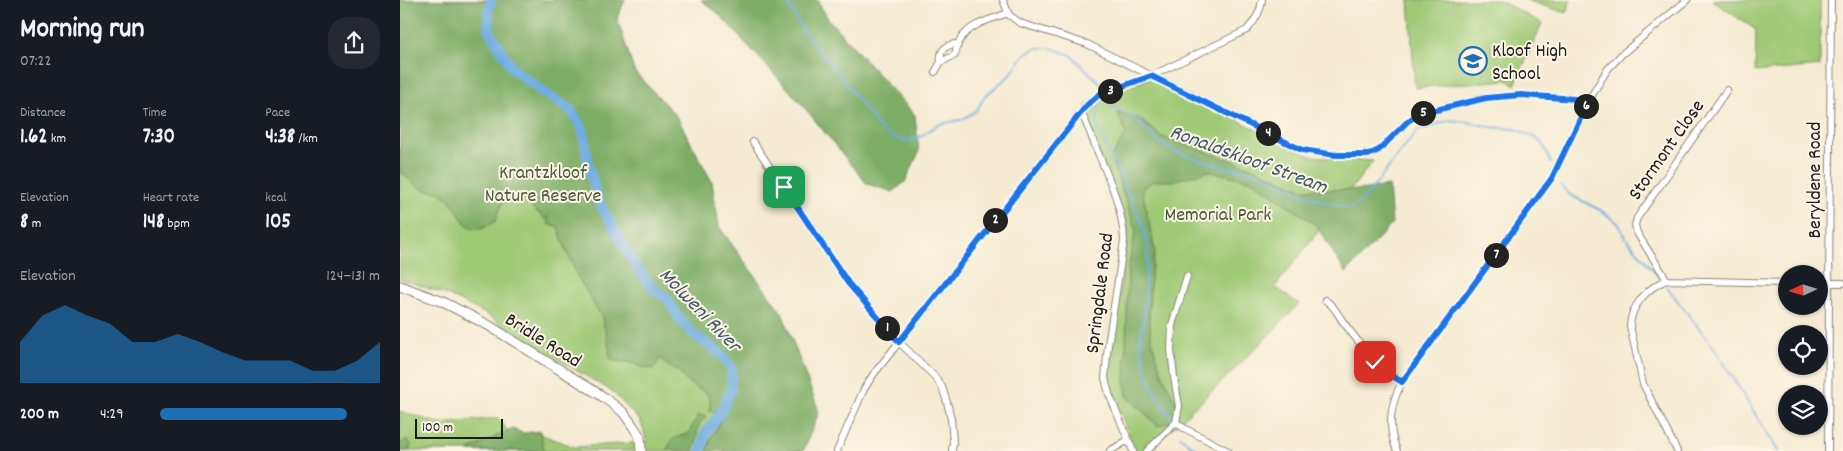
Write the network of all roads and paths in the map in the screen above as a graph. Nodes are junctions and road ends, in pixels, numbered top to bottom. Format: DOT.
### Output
graph roads {
  1 [pos="1003,0"];
  2 [pos="1262,0"];
  3 [pos="1687,0"];
  4 [pos="1830,0"];
  5 [pos="1008,14"];
  6 [pos="958,44"];
  7 [pos="941,62"];
  8 [pos="935,72"];
  9 [pos="1151,76"];
  10 [pos="1727,90"];
  11 [pos="1589,100"];
  12 [pos="1081,112"];
  13 [pos="753,142"];
  14 [pos="1186,276"];
  15 [pos="1667,280"];
  16 [pos="1829,282"];
  17 [pos="1843,282"];
  18 [pos="1778,284"];
  19 [pos="400,286"];
  20 [pos="1325,300"];
  21 [pos="899,342"];
  22 [pos="1402,382"];
  23 [pos="1176,422"];
  24 [pos="1128,440"];
  25 [pos="641,451"];
  26 [pos="837,451"];
  27 [pos="952,451"];
  28 [pos="1110,451"];
  29 [pos="1132,451"];
  30 [pos="1147,451"];
  31 [pos="1228,451"];
  32 [pos="1397,451"];
  33 [pos="1677,451"];
  34 [pos="1828,451"];
  1 -- 5 [label="street"];
  2 -- 9 [label="street"];
  3 -- 11 [label="street"];
  4 -- 16 [label="street, Beryldene Road"];
  5 -- 6 [label="street"];
  5 -- 9 [label="street"];
  6 -- 7 [label="street"];
  6 -- 7 [label="street"];
  7 -- 8 [label="street"];
  9 -- 11 [label="street"];
  9 -- 12 [label="street"];
  10 -- 15 [label="street, Stormont Close"];
  11 -- 22 [label="street"];
  12 -- 21 [label="street"];
  12 -- 24 [label="street, Springdale Road"];
  13 -- 21 [label="street"];
  14 -- 23 [label="street"];
  15 -- 18 [label="street"];
  15 -- 33 [label="street"];
  16 -- 17 [label="street"];
  16 -- 34 [label="street, Beryldene Road"];
  19 -- 25 [label="main road, Bridle Road"];
  20 -- 22 [label="street"];
  21 -- 26 [label="street"];
  21 -- 27 [label="street"];
  22 -- 32 [label="street"];
  23 -- 30 [label="street"];
  23 -- 31 [label="street"];
  24 -- 28 [label="street"];
  24 -- 29 [label="street, Springdale Road"];
}
